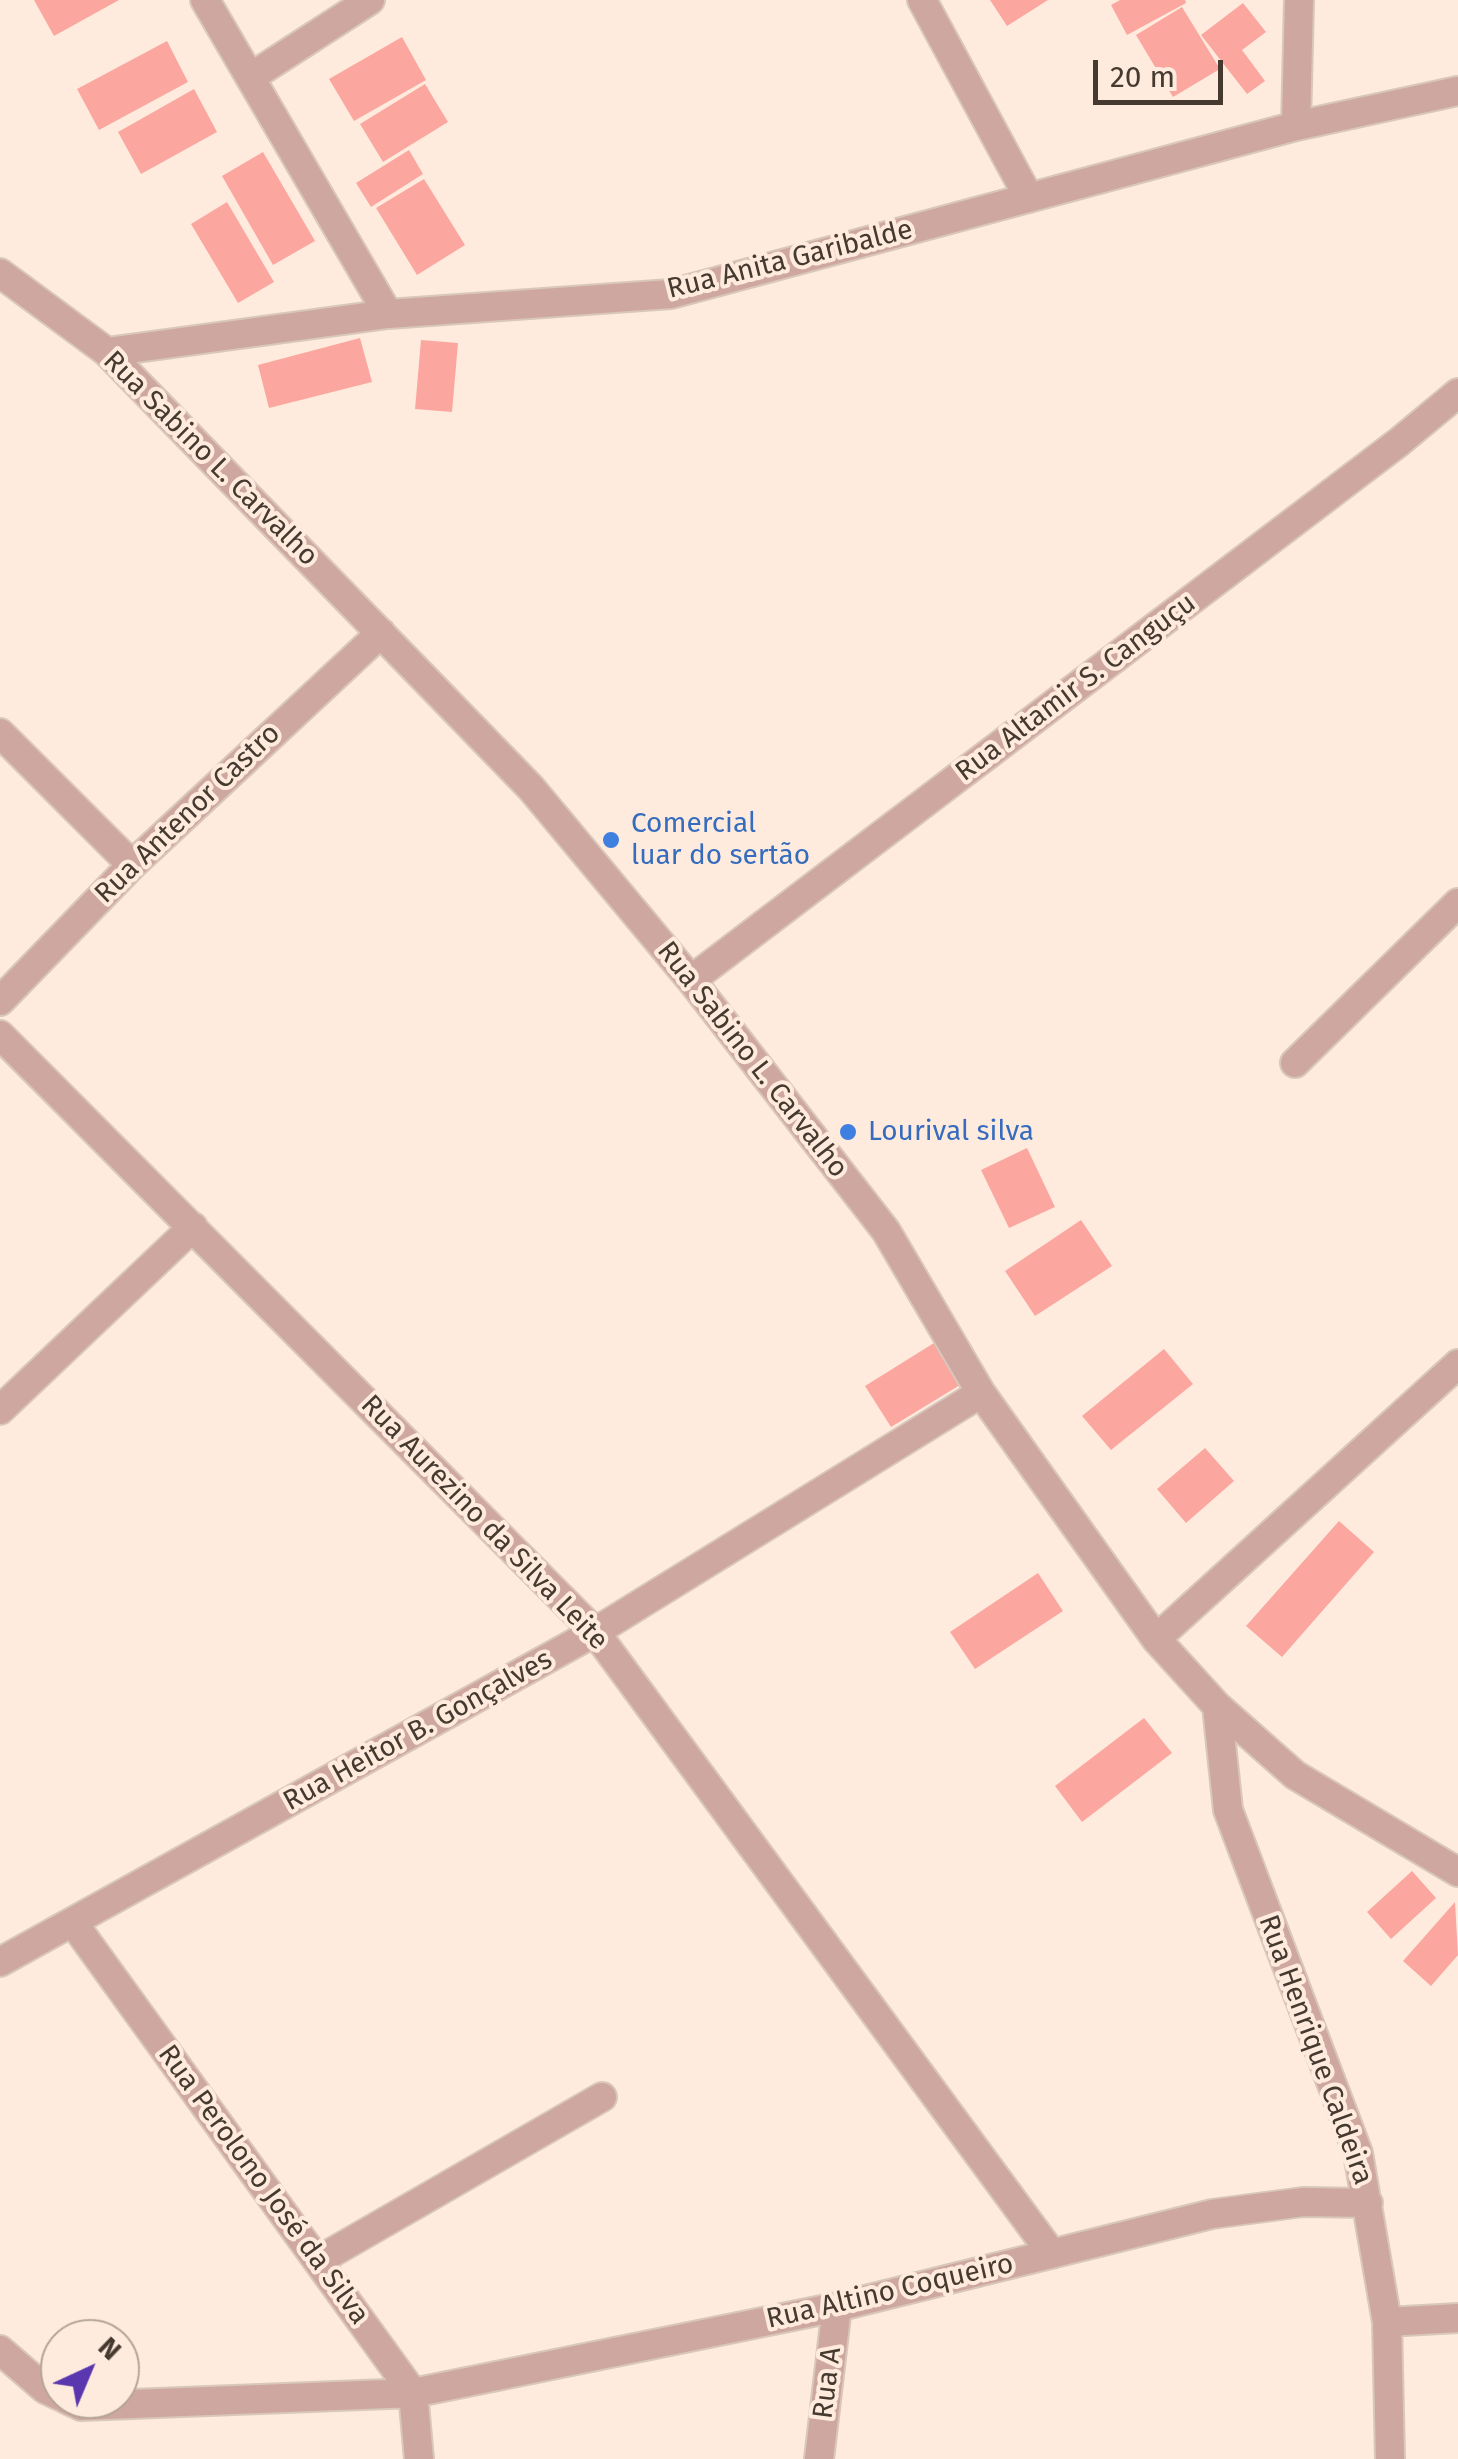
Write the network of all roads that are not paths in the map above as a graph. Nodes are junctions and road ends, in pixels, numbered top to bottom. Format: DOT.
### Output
graph roads {
  1 [pos="205,0"];
  2 [pos="370,0"];
  3 [pos="922,0"];
  4 [pos="1299,0"];
  5 [pos="250,77"];
  6 [pos="1457,90"];
  7 [pos="1296,126"];
  8 [pos="1029,198"];
  9 [pos="0,273"];
  10 [pos="388,314"];
  11 [pos="107,352"];
  12 [pos="1458,393"];
  13 [pos="381,632"];
  14 [pos="0,733"];
  15 [pos="132,865"];
  16 [pos="1458,902"];
  17 [pos="690,980"];
  18 [pos="0,1001"];
  19 [pos="0,1036"];
  20 [pos="1295,1064"];
  21 [pos="193,1227"];
  22 [pos="1458,1364"];
  23 [pos="981,1393"];
  24 [pos="0,1410"];
  25 [pos="595,1632"];
  26 [pos="1156,1639"];
  27 [pos="1218,1706"];
  28 [pos="1458,1872"];
  29 [pos="74,1924"];
  30 [pos="0,1962"];
  31 [pos="602,2097"];
  32 [pos="1368,2203"];
  33 [pos="1052,2254"];
  34 [pos="319,2260"];
  35 [pos="837,2308"];
  36 [pos="1458,2318"];
  37 [pos="1386,2322"];
  38 [pos="0,2350"];
  39 [pos="40,2385"];
  40 [pos="413,2393"];
  41 [pos="140,2404"];
  42 [pos="419,2459"];
  43 [pos="819,2459"];
  44 [pos="1390,2459"];
  1 -- 5 [label="street"];
  2 -- 5 [label="street"];
  3 -- 8 [label="street"];
  4 -- 7 [label="street"];
  5 -- 10 [label="street"];
  6 -- 7 [label="street, Rua Anita Garibalde"];
  7 -- 8 [label="street, Rua Anita Garibalde"];
  8 -- 10 [label="street, Rua Anita Garibalde"];
  9 -- 11 [label="street, Rua Sabino L. Carvalho"];
  10 -- 11 [label="street, Rua Anita Garibalde"];
  11 -- 13 [label="street, Rua Sabino L. Carvalho"];
  12 -- 17 [label="street, Rua Altamir S. Canguçu"];
  13 -- 15 [label="street, Rua Antenor Castro"];
  13 -- 17 [label="street, Rua Sabino L. Carvalho"];
  14 -- 15 [label="street"];
  15 -- 18 [label="street, Rua Antenor Castro"];
  16 -- 20 [label="street"];
  17 -- 23 [label="street, Rua Sabino L. Carvalho"];
  19 -- 21 [label="street, Rua Aurezino da Silva Leite"];
  21 -- 24 [label="street"];
  21 -- 25 [label="street, Rua Aurezino da Silva Leite"];
  22 -- 26 [label="street"];
  23 -- 25 [label="street, Rua Heitor B. Gonçalves"];
  23 -- 26 [label="street, Rua Sabino L. Carvalho"];
  25 -- 29 [label="street, Rua Heitor B. Gonçalves"];
  25 -- 33 [label="street, Rua Aurezino da Silva Leite"];
  26 -- 27 [label="street, Rua Sabino L. Carvalho"];
  27 -- 28 [label="street, Rua Sabino L. Carvalho"];
  27 -- 32 [label="street, Rua Henrique Caldeira"];
  29 -- 30 [label="street, Rua Heitor B. Gonçalves"];
  29 -- 34 [label="street, Rua Perolono José da Silva"];
  31 -- 34 [label="street"];
  32 -- 33 [label="street, Rua Altino Coqueiro"];
  32 -- 37 [label="street, Rua Henrique Caldeira"];
  33 -- 35 [label="street, Rua Altino Coqueiro"];
  34 -- 40 [label="street, Rua Perolono José da Silva"];
  35 -- 40 [label="street, Rua Altino Coqueiro"];
  35 -- 43 [label="street, Rua A"];
  36 -- 37 [label="street"];
  37 -- 44 [label="street, Rua Henrique Caldeira"];
  38 -- 39 [label="street"];
  40 -- 41 [label="street, Rua Altino Coqueiro"];
  40 -- 42 [label="street"];
}
